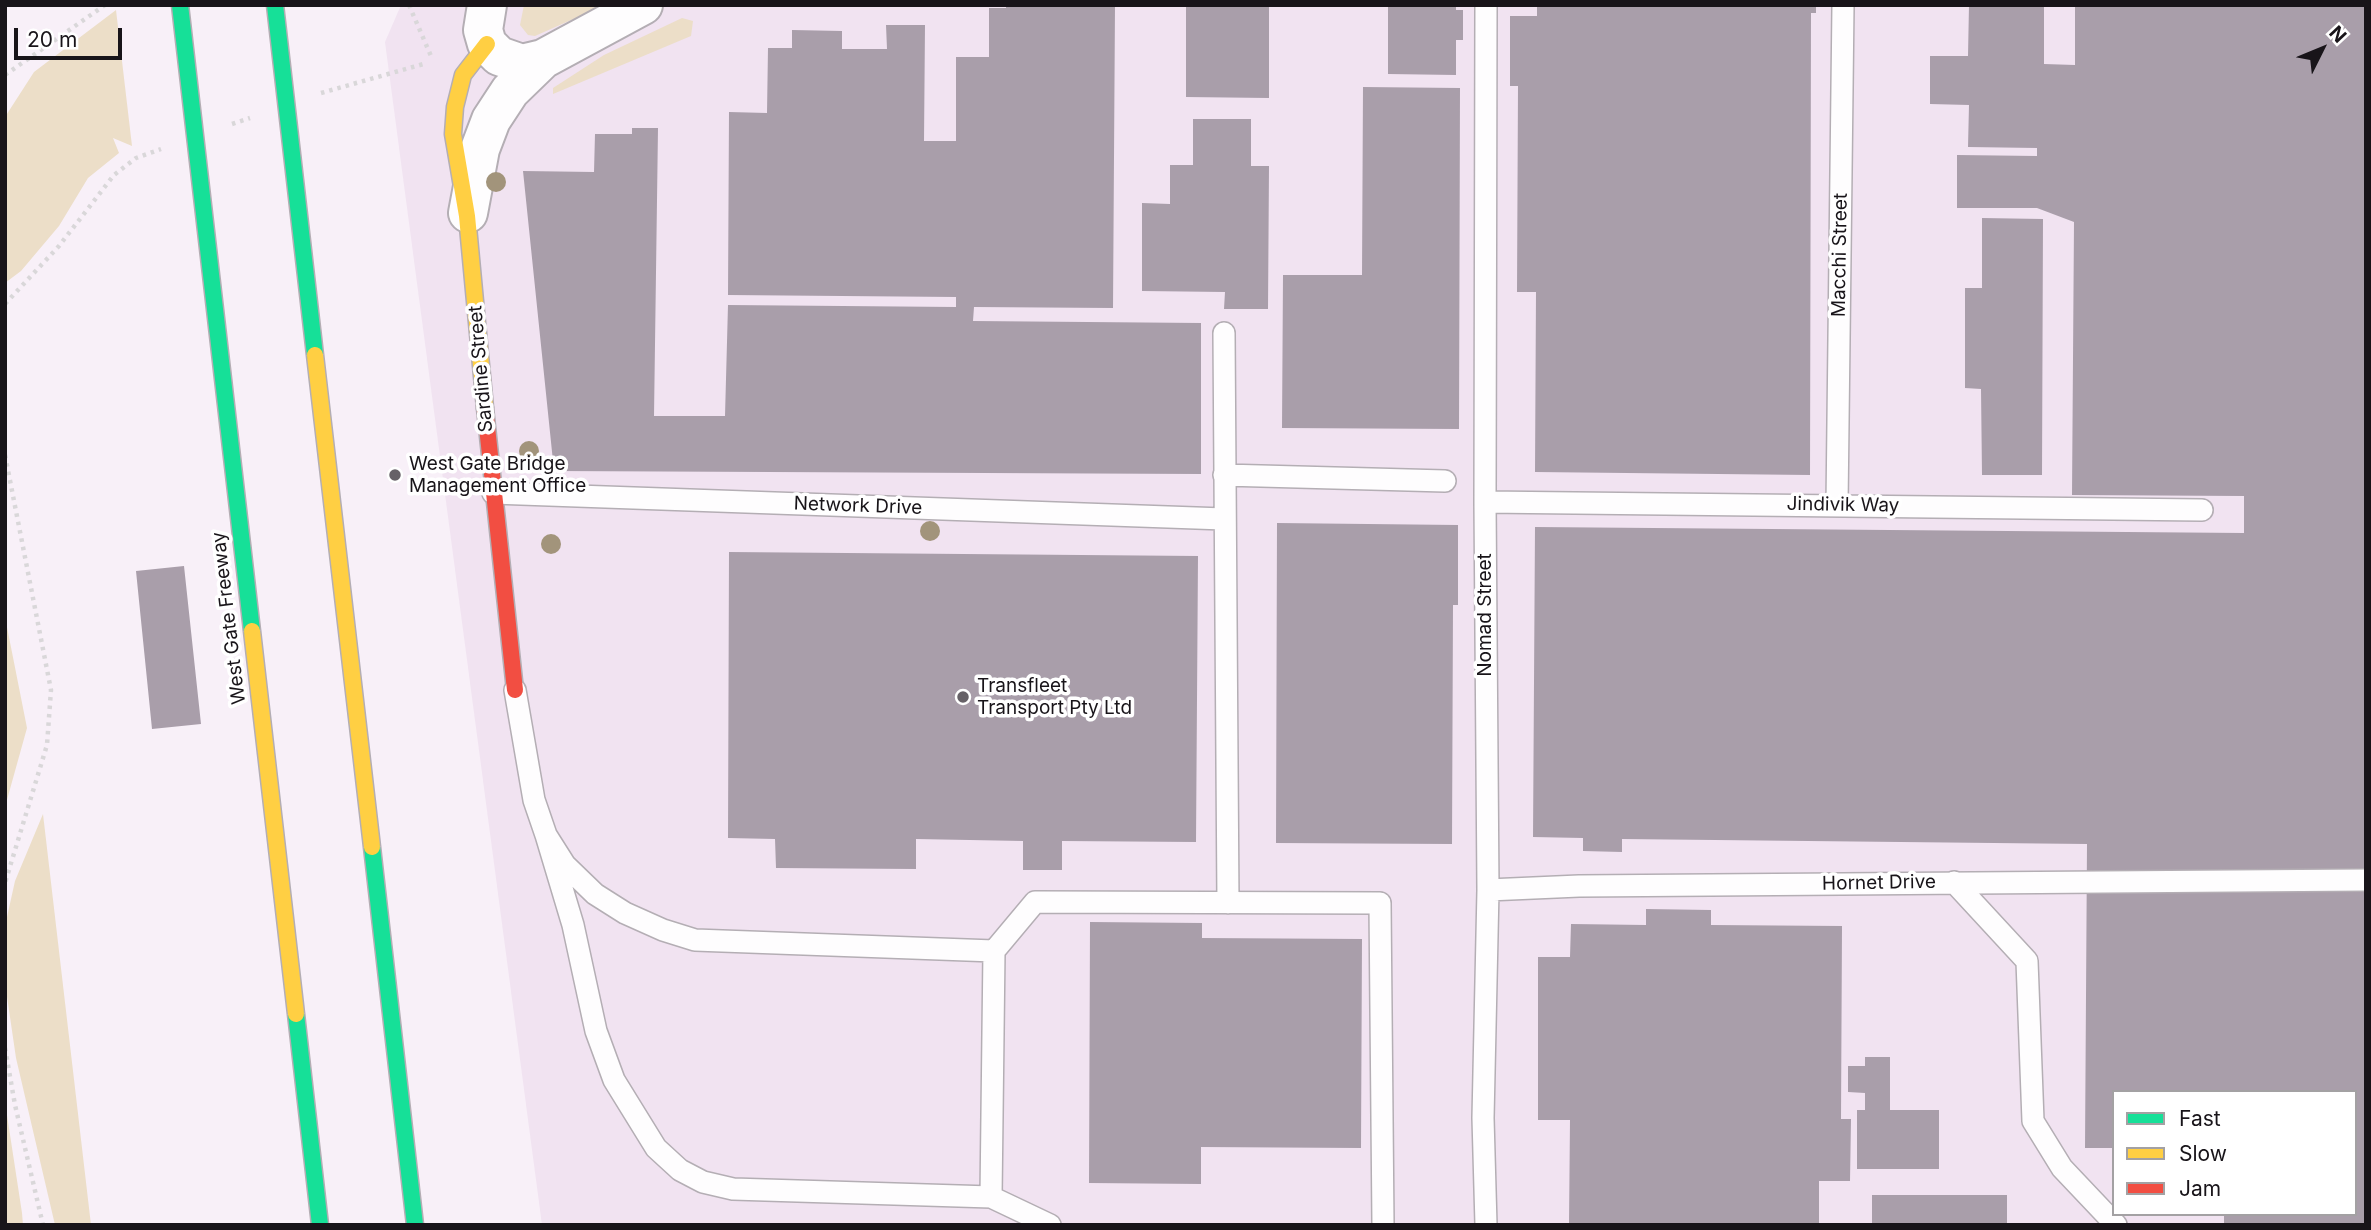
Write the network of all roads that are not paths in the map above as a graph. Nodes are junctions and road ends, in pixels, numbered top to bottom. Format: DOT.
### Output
graph roads {
  1 [pos="180,5"];
  2 [pos="275,5"];
  3 [pos="487,5"];
  4 [pos="643,5"];
  5 [pos="1486,5"];
  6 [pos="1843,5"];
  7 [pos="487,44"];
  8 [pos="543,60"];
  9 [pos="467,216"];
  10 [pos="1224,333"];
  11 [pos="1224,475"];
  12 [pos="1445,481"];
  13 [pos="493,494"];
  14 [pos="1485,502"];
  15 [pos="1836,505"];
  16 [pos="2202,510"];
  17 [pos="1224,519"];
  18 [pos="515,690"];
  19 [pos="546,835"];
  20 [pos="2366,880"];
  21 [pos="1954,882"];
  22 [pos="1488,890"];
  23 [pos="1228,903"];
  24 [pos="993,951"];
  25 [pos="991,1197"];
  26 [pos="320,1225"];
  27 [pos="415,1225"];
  28 [pos="1050,1225"];
  29 [pos="1383,1225"];
  30 [pos="1486,1225"];
  31 [pos="2116,1225"];
  1 -- 26 [label="main road, West Gate Freeway, bridge"];
  2 -- 27 [label="main road, bridge"];
  3 -- 7 [label="street"];
  4 -- 8 [label="street"];
  5 -- 14 [label="lane, Nomad Street"];
  6 -- 15 [label="lane, Macchi Street"];
  7 -- 8 [label="street"];
  7 -- 9 [label="main road, Sardine Street"];
  8 -- 9 [label="street, Sardine Street"];
  9 -- 13 [label="main road, Sardine Street"];
  10 -- 11 [label="lane"];
  11 -- 12 [label="lane"];
  11 -- 17 [label="lane"];
  13 -- 17 [label="lane, Network Drive"];
  13 -- 18 [label="main road, Sardine Street"];
  14 -- 15 [label="lane, Jindivik Way"];
  14 -- 22 [label="lane, Nomad Street"];
  15 -- 16 [label="lane, Jindivik Way"];
  17 -- 23 [label="lane"];
  18 -- 19 [label="lane"];
  19 -- 24 [label="lane"];
  19 -- 25 [label="lane"];
  20 -- 21 [label="lane"];
  21 -- 22 [label="lane, Hornet Drive"];
  21 -- 31 [label="lane, Hornet Drive"];
  22 -- 30 [label="lane, Nomad Street"];
  23 -- 24 [label="lane"];
  23 -- 29 [label="lane"];
  24 -- 25 [label="lane"];
  25 -- 28 [label="lane"];
}
